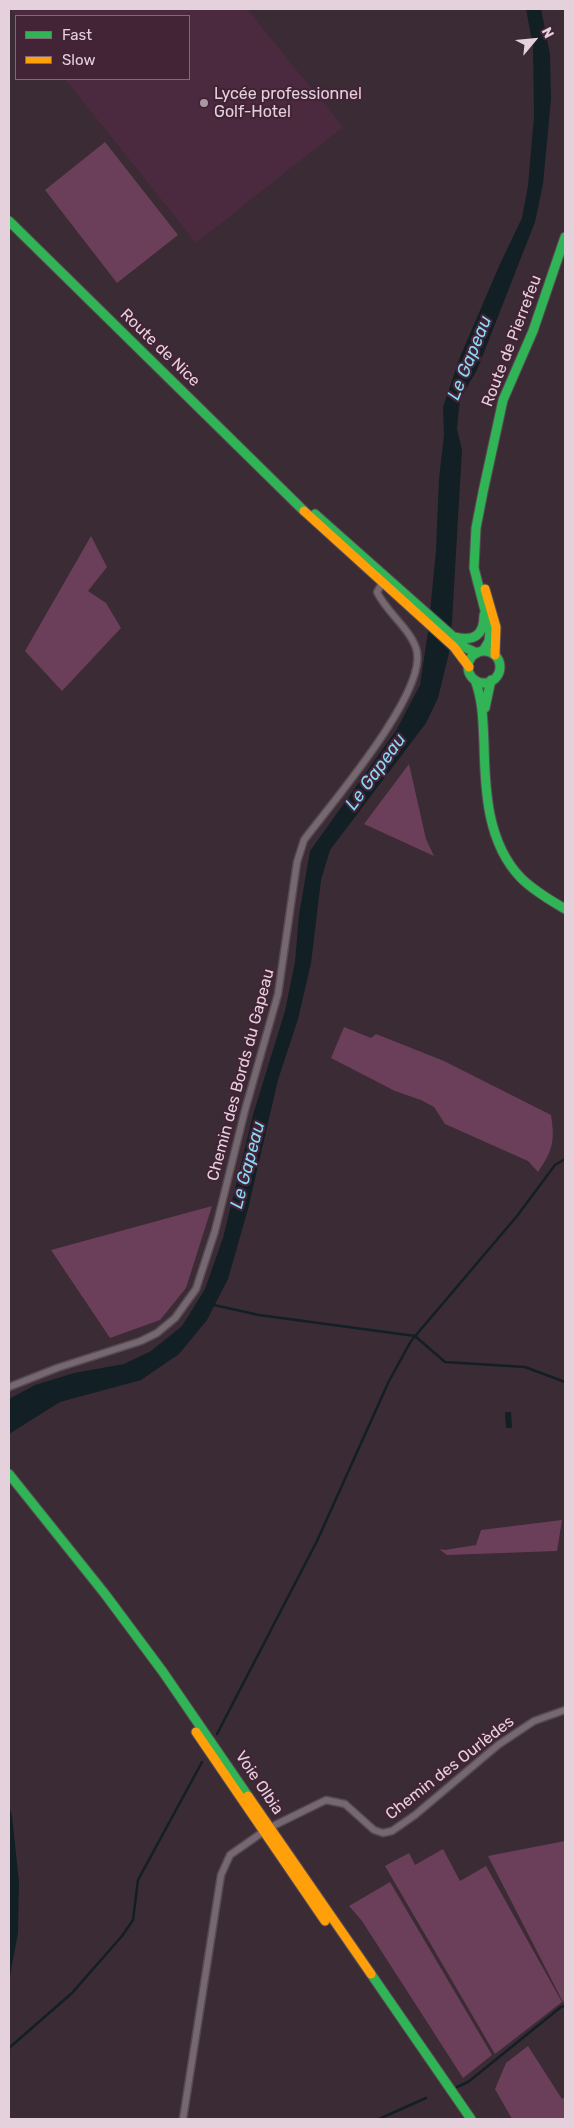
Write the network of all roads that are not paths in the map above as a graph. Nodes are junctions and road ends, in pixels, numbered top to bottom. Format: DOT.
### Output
graph roads {
  1 [pos="9,221"];
  2 [pos="565,237"];
  3 [pos="291,495"];
  4 [pos="475,544"];
  5 [pos="384,581"];
  6 [pos="418,609"];
  7 [pos="484,612"];
  8 [pos="455,636"];
  9 [pos="480,652"];
  10 [pos="495,655"];
  11 [pos="469,667"];
  12 [pos="475,680"];
  13 [pos="492,680"];
  14 [pos="484,711"];
  15 [pos="565,909"];
  16 [pos="9,1387"];
  17 [pos="9,1474"];
  18 [pos="9,1483"];
  19 [pos="19,1491"];
  20 [pos="565,1710"];
  21 [pos="274,1825"];
  22 [pos="260,1834"];
  23 [pos="182,2119"];
  24 [pos="462,2119"];
  25 [pos="470,2119"];
  1 -- 3 [label="main road, Route de Nice"];
  2 -- 4 [label="main road, Route de Pierrefeu"];
  3 -- 5 [label="main road"];
  3 -- 6 [label="main road"];
  4 -- 7 [label="main road"];
  4 -- 10 [label="main road"];
  5 -- 6 [label="main road"];
  5 -- 16 [label="street, Chemin des Bords du Gapeau"];
  6 -- 8 [label="main road"];
  6 -- 11 [label="main road"];
  7 -- 8 [label="main road"];
  7 -- 9 [label="main road"];
  8 -- 9 [label="main road"];
  9 -- 10 [label="main road"];
  9 -- 11 [label="main road"];
  10 -- 13 [label="main road"];
  11 -- 12 [label="main road"];
  12 -- 13 [label="main road"];
  12 -- 14 [label="main road"];
  13 -- 14 [label="main road"];
  14 -- 15 [label="main road"];
  17 -- 19 [label="main road, Voie Olbia"];
  18 -- 19 [label="main road, Voie Olbia"];
  19 -- 24 [label="main road, Voie Olbia"];
  19 -- 25 [label="main road, Voie Olbia"];
  20 -- 21 [label="street, Chemin des Ourlèdes"];
  22 -- 23 [label="street"];
}
